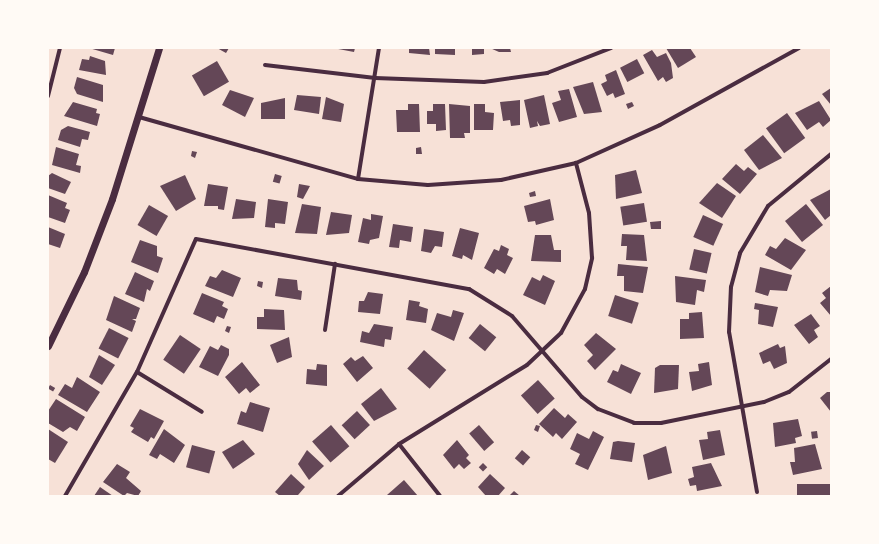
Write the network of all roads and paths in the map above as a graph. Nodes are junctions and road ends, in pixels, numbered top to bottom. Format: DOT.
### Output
graph roads {
  1 [pos="60,48"];
  2 [pos="159,48"];
  3 [pos="380,48"];
  4 [pos="611,48"];
  5 [pos="799,48"];
  6 [pos="265,65"];
  7 [pos="375,78"];
  8 [pos="48,96"];
  9 [pos="139,117"];
  10 [pos="831,154"];
  11 [pos="576,163"];
  12 [pos="358,179"];
  13 [pos="335,264"];
  14 [pos="325,330"];
  15 [pos="48,346"];
  16 [pos="543,351"];
  17 [pos="831,359"];
  18 [pos="137,372"];
  19 [pos="743,406"];
  20 [pos="202,412"];
  21 [pos="399,444"];
  22 [pos="757,492"];
  23 [pos="65,496"];
  24 [pos="338,496"];
  25 [pos="440,496"];
  1 -- 8 [label="street"];
  2 -- 9 [label="street"];
  3 -- 7 [label="street"];
  4 -- 7 [label="street"];
  5 -- 11 [label="street"];
  6 -- 7 [label="street"];
  7 -- 12 [label="street"];
  9 -- 12 [label="street"];
  9 -- 15 [label="street"];
  10 -- 19 [label="street"];
  11 -- 12 [label="street"];
  11 -- 16 [label="street"];
  13 -- 14 [label="street"];
  13 -- 16 [label="street"];
  13 -- 18 [label="street"];
  16 -- 19 [label="street"];
  16 -- 21 [label="street"];
  17 -- 19 [label="street"];
  18 -- 20 [label="street"];
  18 -- 23 [label="street"];
  19 -- 22 [label="street"];
  21 -- 24 [label="street"];
  21 -- 25 [label="street"];
}
